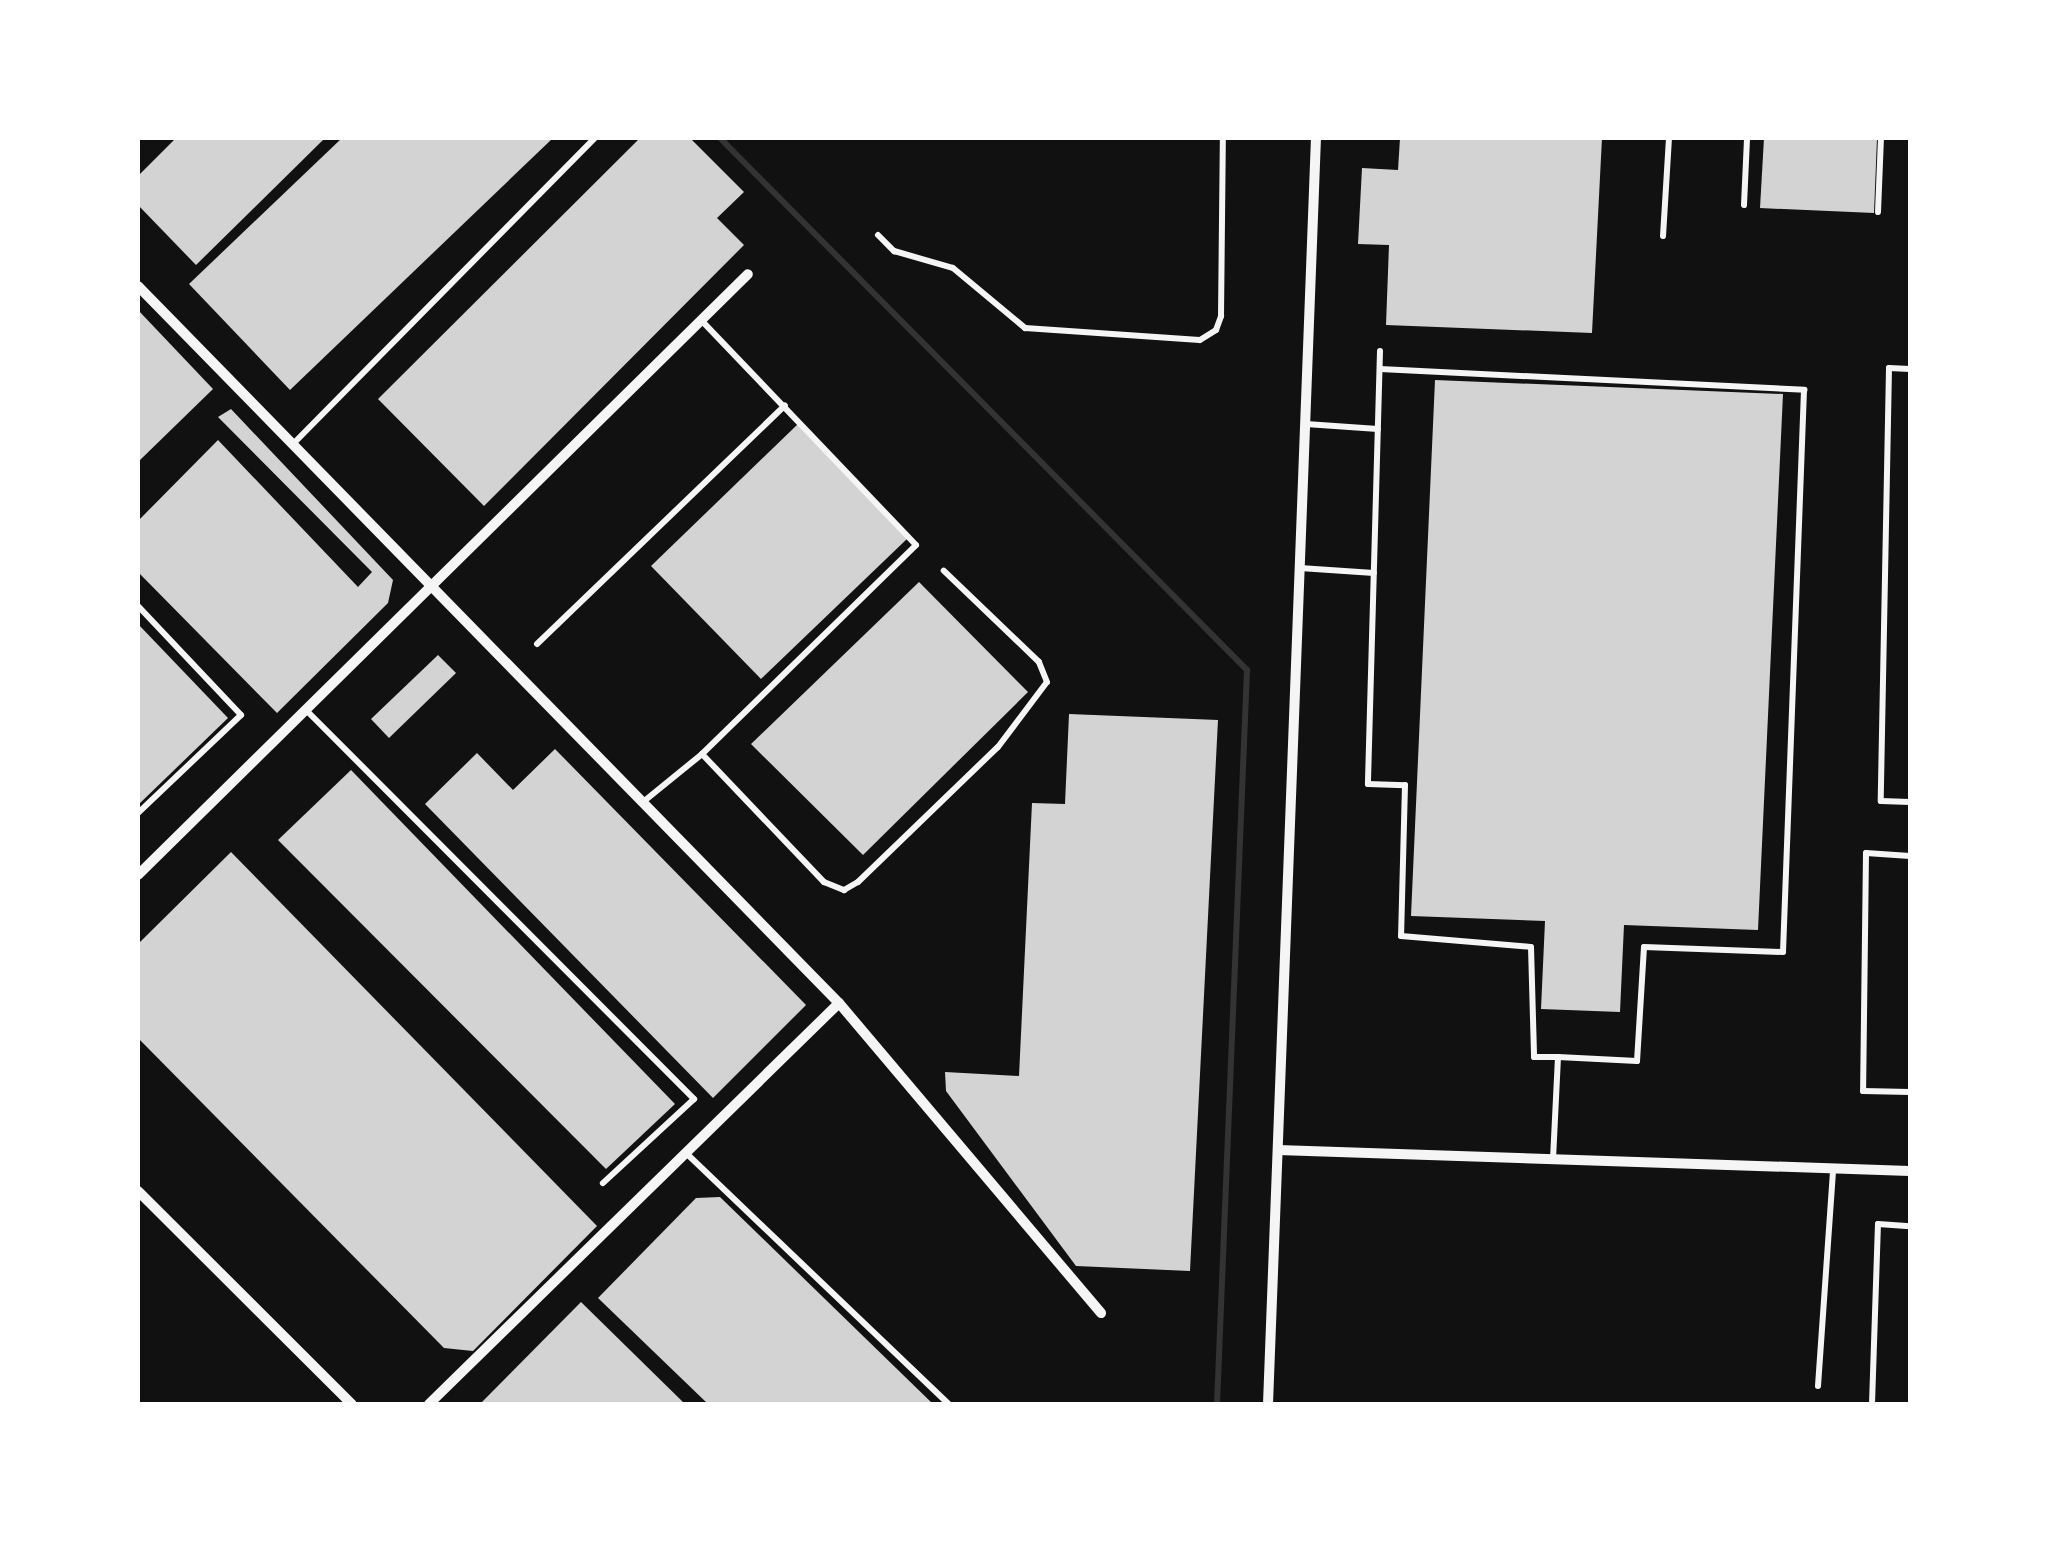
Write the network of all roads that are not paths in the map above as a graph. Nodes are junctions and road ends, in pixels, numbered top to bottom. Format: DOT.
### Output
graph roads {
  1 [pos="594,138"];
  2 [pos="1224,138"];
  3 [pos="1316,138"];
  4 [pos="1670,138"];
  5 [pos="1747,138"];
  6 [pos="1881,138"];
  7 [pos="1744,205"];
  8 [pos="1878,212"];
  9 [pos="878,235"];
  10 [pos="1663,236"];
  11 [pos="748,274"];
  12 [pos="138,286"];
  13 [pos="701,320"];
  14 [pos="1380,352"];
  15 [pos="1380,369"];
  16 [pos="1910,369"];
  17 [pos="785,405"];
  18 [pos="1306,424"];
  19 [pos="1378,429"];
  20 [pos="293,444"];
  21 [pos="1300,568"];
  22 [pos="944,571"];
  23 [pos="1374,573"];
  24 [pos="431,585"];
  25 [pos="138,606"];
  26 [pos="536,644"];
  27 [pos="306,709"];
  28 [pos="702,754"];
  29 [pos="643,802"];
  30 [pos="1910,802"];
  31 [pos="138,813"];
  32 [pos="1910,856"];
  33 [pos="138,875"];
  34 [pos="838,1003"];
  35 [pos="1558,1057"];
  36 [pos="1910,1092"];
  37 [pos="1278,1150"];
  38 [pos="686,1153"];
  39 [pos="1553,1159"];
  40 [pos="1833,1168"];
  41 [pos="1910,1171"];
  42 [pos="603,1184"];
  43 [pos="138,1191"];
  44 [pos="1910,1226"];
  45 [pos="1101,1313"];
  46 [pos="1818,1386"];
  47 [pos="352,1404"];
  48 [pos="429,1404"];
  49 [pos="948,1404"];
  50 [pos="1268,1404"];
  51 [pos="1872,1404"];
  1 -- 20 [label="lane"];
  2 -- 9 [label="lane"];
  3 -- 18 [label="street"];
  4 -- 10 [label="lane"];
  5 -- 7 [label="lane"];
  6 -- 8 [label="lane"];
  11 -- 13 [label="street"];
  12 -- 20 [label="street"];
  13 -- 17 [label="lane"];
  13 -- 24 [label="street"];
  14 -- 15 [label="lane"];
  15 -- 19 [label="lane"];
  15 -- 35 [label="lane"];
  16 -- 30 [label="lane"];
  17 -- 26 [label="lane"];
  17 -- 28 [label="lane"];
  18 -- 19 [label="lane"];
  18 -- 21 [label="street"];
  19 -- 23 [label="lane"];
  20 -- 24 [label="street"];
  21 -- 23 [label="lane"];
  21 -- 37 [label="street"];
  22 -- 28 [label="lane"];
  23 -- 35 [label="lane"];
  24 -- 27 [label="street"];
  24 -- 29 [label="street"];
  25 -- 31 [label="lane"];
  27 -- 33 [label="street"];
  27 -- 42 [label="lane"];
  28 -- 29 [label="lane"];
  29 -- 34 [label="street"];
  32 -- 36 [label="lane"];
  34 -- 38 [label="street"];
  34 -- 45 [label="street"];
  35 -- 39 [label="lane"];
  37 -- 39 [label="street"];
  37 -- 50 [label="street"];
  38 -- 48 [label="street"];
  38 -- 49 [label="lane"];
  39 -- 40 [label="street"];
  40 -- 41 [label="street"];
  40 -- 46 [label="lane"];
  43 -- 47 [label="street"];
  44 -- 51 [label="lane"];
}
